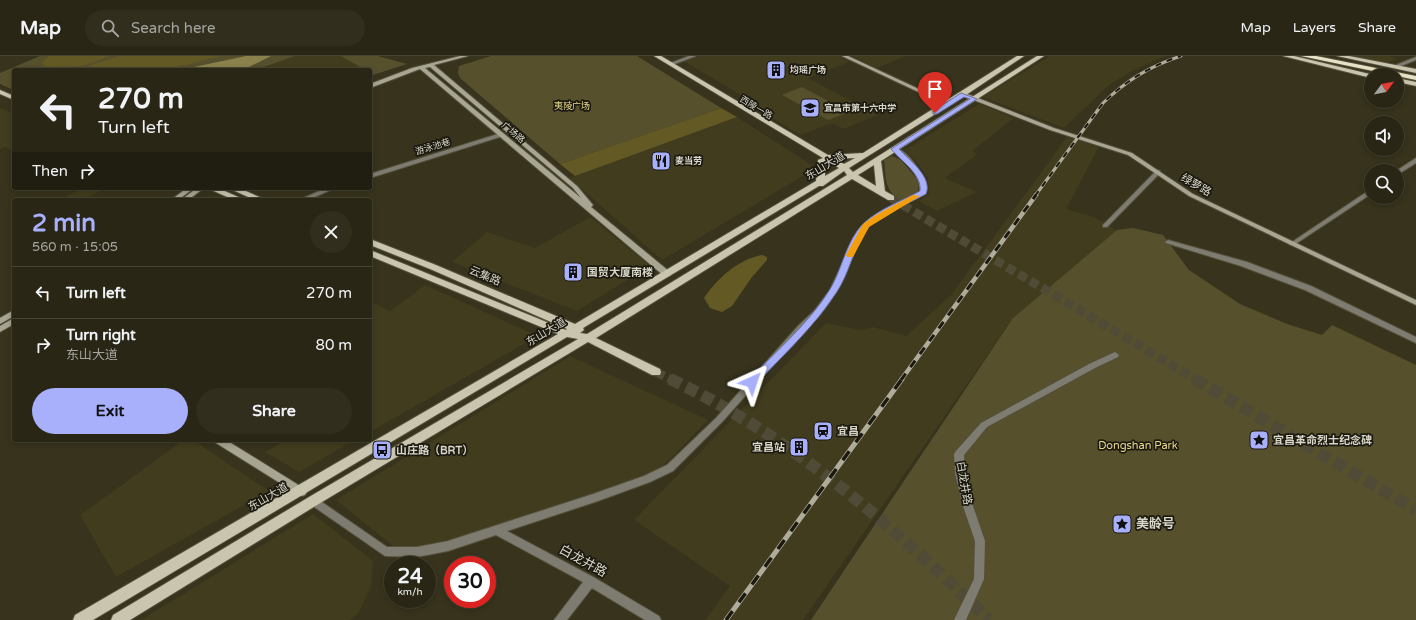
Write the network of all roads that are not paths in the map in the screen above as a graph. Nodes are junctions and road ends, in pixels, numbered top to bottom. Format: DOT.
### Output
graph roads {
  1 [pos="450,56"];
  2 [pos="466,56"];
  3 [pos="650,56"];
  4 [pos="657,56"];
  5 [pos="694,56"];
  6 [pos="844,56"];
  7 [pos="1021,56"];
  8 [pos="1041,56"];
  9 [pos="1286,56"];
  10 [pos="1305,56"];
  11 [pos="1318,56"];
  12 [pos="1327,56"];
  13 [pos="1340,56"];
  14 [pos="1416,58"];
  15 [pos="670,64"];
  16 [pos="431,65"];
  17 [pos="1394,67"];
  18 [pos="421,68"];
  19 [pos="1357,73"];
  20 [pos="1364,74"];
  21 [pos="1416,77"];
  22 [pos="1404,79"];
  23 [pos="372,81"];
  24 [pos="372,85"];
  25 [pos="0,92"];
  26 [pos="963,94"];
  27 [pos="12,97"];
  28 [pos="0,98"];
  29 [pos="974,99"];
  30 [pos="12,103"];
  31 [pos="948,104"];
  32 [pos="501,135"];
  33 [pos="895,149"];
  34 [pos="868,155"];
  35 [pos="824,159"];
  36 [pos="877,160"];
  37 [pos="1416,160"];
  38 [pos="1404,169"];
  39 [pos="846,172"];
  40 [pos="1158,172"];
  41 [pos="372,175"];
  42 [pos="820,184"];
  43 [pos="188,190"];
  44 [pos="198,190"];
  45 [pos="216,190"];
  46 [pos="237,190"];
  47 [pos="327,190"];
  48 [pos="881,192"];
  49 [pos="1364,196"];
  50 [pos="177,198"];
  51 [pos="187,198"];
  52 [pos="236,198"];
  53 [pos="257,198"];
  54 [pos="307,198"];
  55 [pos="891,198"];
  56 [pos="594,211"];
  57 [pos="1105,226"];
  58 [pos="1168,242"];
  59 [pos="372,243"];
  60 [pos="1292,244"];
  61 [pos="372,254"];
  62 [pos="667,274"];
  63 [pos="1416,303"];
  64 [pos="12,317"];
  65 [pos="12,318"];
  66 [pos="0,321"];
  67 [pos="576,328"];
  68 [pos="0,329"];
  69 [pos="567,334"];
  70 [pos="588,338"];
  71 [pos="1416,340"];
  72 [pos="1115,355"];
  73 [pos="656,372"];
  74 [pos="222,442"];
  75 [pos="302,492"];
  76 [pos="312,501"];
  77 [pos="496,530"];
  78 [pos="591,581"];
  79 [pos="80,620"];
  80 [pos="118,620"];
  81 [pos="560,620"];
  82 [pos="655,620"];
  83 [pos="960,620"];
  1 -- 23 [label="street"];
  2 -- 16 [label="street"];
  3 -- 35 [label="main road, 西陵一路"];
  4 -- 15 [label="main road, 西陵一路"];
  5 -- 15 [label="street"];
  6 -- 31 [label="street"];
  7 -- 26 [label="main road, 东山大道"];
  8 -- 29 [label="main road, 东山大道"];
  9 -- 19 [label="main road"];
  10 -- 21 [label="highway"];
  11 -- 21 [label="highway"];
  12 -- 21 [label="highway"];
  13 -- 17 [label="main road"];
  14 -- 17 [label="street"];
  15 -- 35 [label="main road, 西陵一路"];
  16 -- 18 [label="street"];
  16 -- 56 [label="street, 广场路"];
  17 -- 21 [label="main road"];
  18 -- 24 [label="street"];
  18 -- 32 [label="street, 广场路"];
  19 -- 20 [label="highway"];
  21 -- 22 [label="highway"];
  25 -- 27 [label="main road"];
  26 -- 29 [label="street, 绿萝路"];
  26 -- 31 [label="main road, 东山大道"];
  28 -- 30 [label="main road"];
  29 -- 33 [label="main road, 东山大道"];
  29 -- 40 [label="street, 绿萝路"];
  31 -- 34 [label="main road, 东山大道"];
  32 -- 41 [label="street, 游泳池巷"];
  32 -- 56 [label="street, 广场路"];
  33 -- 36 [label="main road, 东山大道"];
  33 -- 77 [label="street"];
  34 -- 35 [label="main road"];
  34 -- 39 [label="main road, 东山大道"];
  35 -- 39 [label="main road, 西陵一路"];
  35 -- 42 [label="main road"];
  36 -- 39 [label="main road, 东山大道"];
  36 -- 48 [label="main road"];
  37 -- 38 [label="street"];
  39 -- 42 [label="main road, 东山大道"];
  39 -- 48 [label="main road, 西陵一路"];
  39 -- 70 [label="main road, 东山大道"];
  40 -- 57 [label="street"];
  40 -- 60 [label="street, 绿萝路"];
  42 -- 62 [label="main road, 东山大道"];
  43 -- 50 [label="street"];
  44 -- 51 [label="street"];
  45 -- 52 [label="main road"];
  46 -- 53 [label="main road"];
  47 -- 54 [label="street"];
  48 -- 55 [label="main road, 西陵一路"];
  49 -- 60 [label="street"];
  56 -- 62 [label="street, 广场路"];
  58 -- 71 [label="street"];
  59 -- 67 [label="main road, 云集路"];
  60 -- 63 [label="street, 绿萝路"];
  61 -- 69 [label="main road, 云集路"];
  62 -- 67 [label="main road, 东山大道"];
  64 -- 66 [label="street"];
  65 -- 68 [label="street"];
  67 -- 69 [label="main road, 东山大道"];
  67 -- 70 [label="main road, 云集路"];
  69 -- 70 [label="main road, 云集路"];
  69 -- 75 [label="main road, 东山大道"];
  70 -- 73 [label="main road, 云集路"];
  70 -- 76 [label="main road, 东山大道"];
  72 -- 83 [label="street, 白龙井路"];
  74 -- 75 [label="street"];
  75 -- 79 [label="main road, 东山大道"];
  76 -- 77 [label="street"];
  76 -- 80 [label="main road, 东山大道"];
  77 -- 78 [label="street, 白龙井路"];
  78 -- 81 [label="street"];
  78 -- 82 [label="street, 白龙井路"];
}
